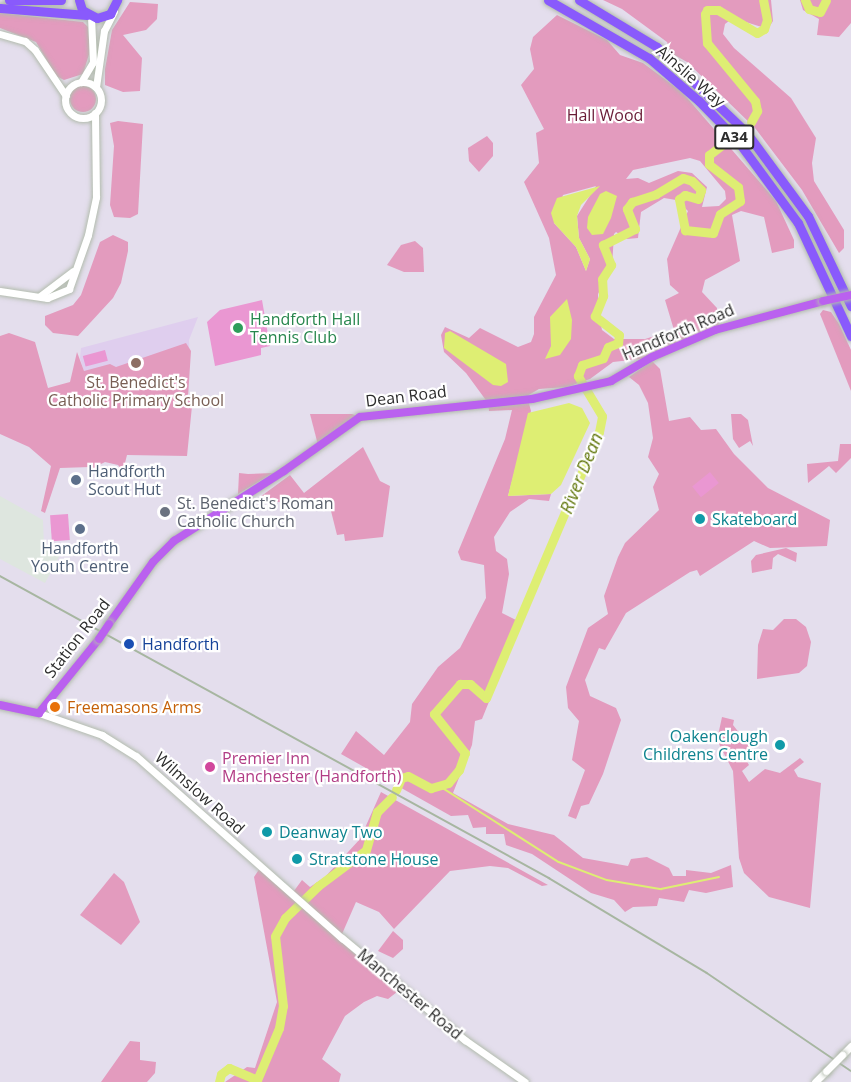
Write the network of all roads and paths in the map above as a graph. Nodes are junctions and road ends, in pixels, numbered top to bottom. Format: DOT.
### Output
graph roads {
  1 [pos="10,0"];
  2 [pos="61,0"];
  3 [pos="79,0"];
  4 [pos="548,0"];
  5 [pos="579,0"];
  6 [pos="117,3"];
  7 [pos="0,8"];
  8 [pos="89,16"];
  9 [pos="0,34"];
  10 [pos="55,82"];
  11 [pos="78,83"];
  12 [pos="96,87"];
  13 [pos="66,96"];
  14 [pos="95,112"];
  15 [pos="82,118"];
  16 [pos="94,132"];
  17 [pos="73,271"];
  18 [pos="60,279"];
  19 [pos="69,285"];
  20 [pos="54,286"];
  21 [pos="0,291"];
  22 [pos="63,294"];
  23 [pos="851,295"];
  24 [pos="40,296"];
  25 [pos="851,306"];
  26 [pos="851,336"];
  27 [pos="593,383"];
  28 [pos="188,530"];
  29 [pos="0,705"];
  30 [pos="39,713"];
  31 [pos="299,902"];
  32 [pos="851,1046"];
  33 [pos="525,1082"];
  34 [pos="815,1082"];
  1 -- 2 [label="highway"];
  3 -- 8 [label="highway"];
  4 -- 26 [label="highway, Ainslie Way / A34"];
  5 -- 25 [label="highway, Ainslie Way / A34"];
  6 -- 8 [label="highway"];
  6 -- 12 [label="street"];
  7 -- 8 [label="highway"];
  8 -- 11 [label="street"];
  9 -- 10 [label="street"];
  10 -- 11 [label="street"];
  10 -- 13 [label="street"];
  11 -- 12 [label="street"];
  11 -- 13 [label="street"];
  12 -- 14 [label="street"];
  13 -- 15 [label="street"];
  14 -- 15 [label="street"];
  14 -- 16 [label="street"];
  15 -- 16 [label="street"];
  16 -- 17 [label="street"];
  17 -- 18 [label="street"];
  17 -- 19 [label="street"];
  18 -- 19 [label="street"];
  18 -- 20 [label="street"];
  19 -- 22 [label="street"];
  20 -- 22 [label="street"];
  20 -- 24 [label="street"];
  21 -- 24 [label="street"];
  22 -- 24 [label="street"];
  23 -- 27 [label="main road, Handforth Road, bridge"];
  27 -- 28 [label="main road, Dean Road"];
  28 -- 30 [label="main road, Station Road, bridge"];
  29 -- 30 [label="main road, Wilmslow Road"];
  30 -- 31 [label="street, Wilmslow Road"];
  31 -- 33 [label="street, Manchester Road"];
  32 -- 34 [label="street, bridge"];
}
